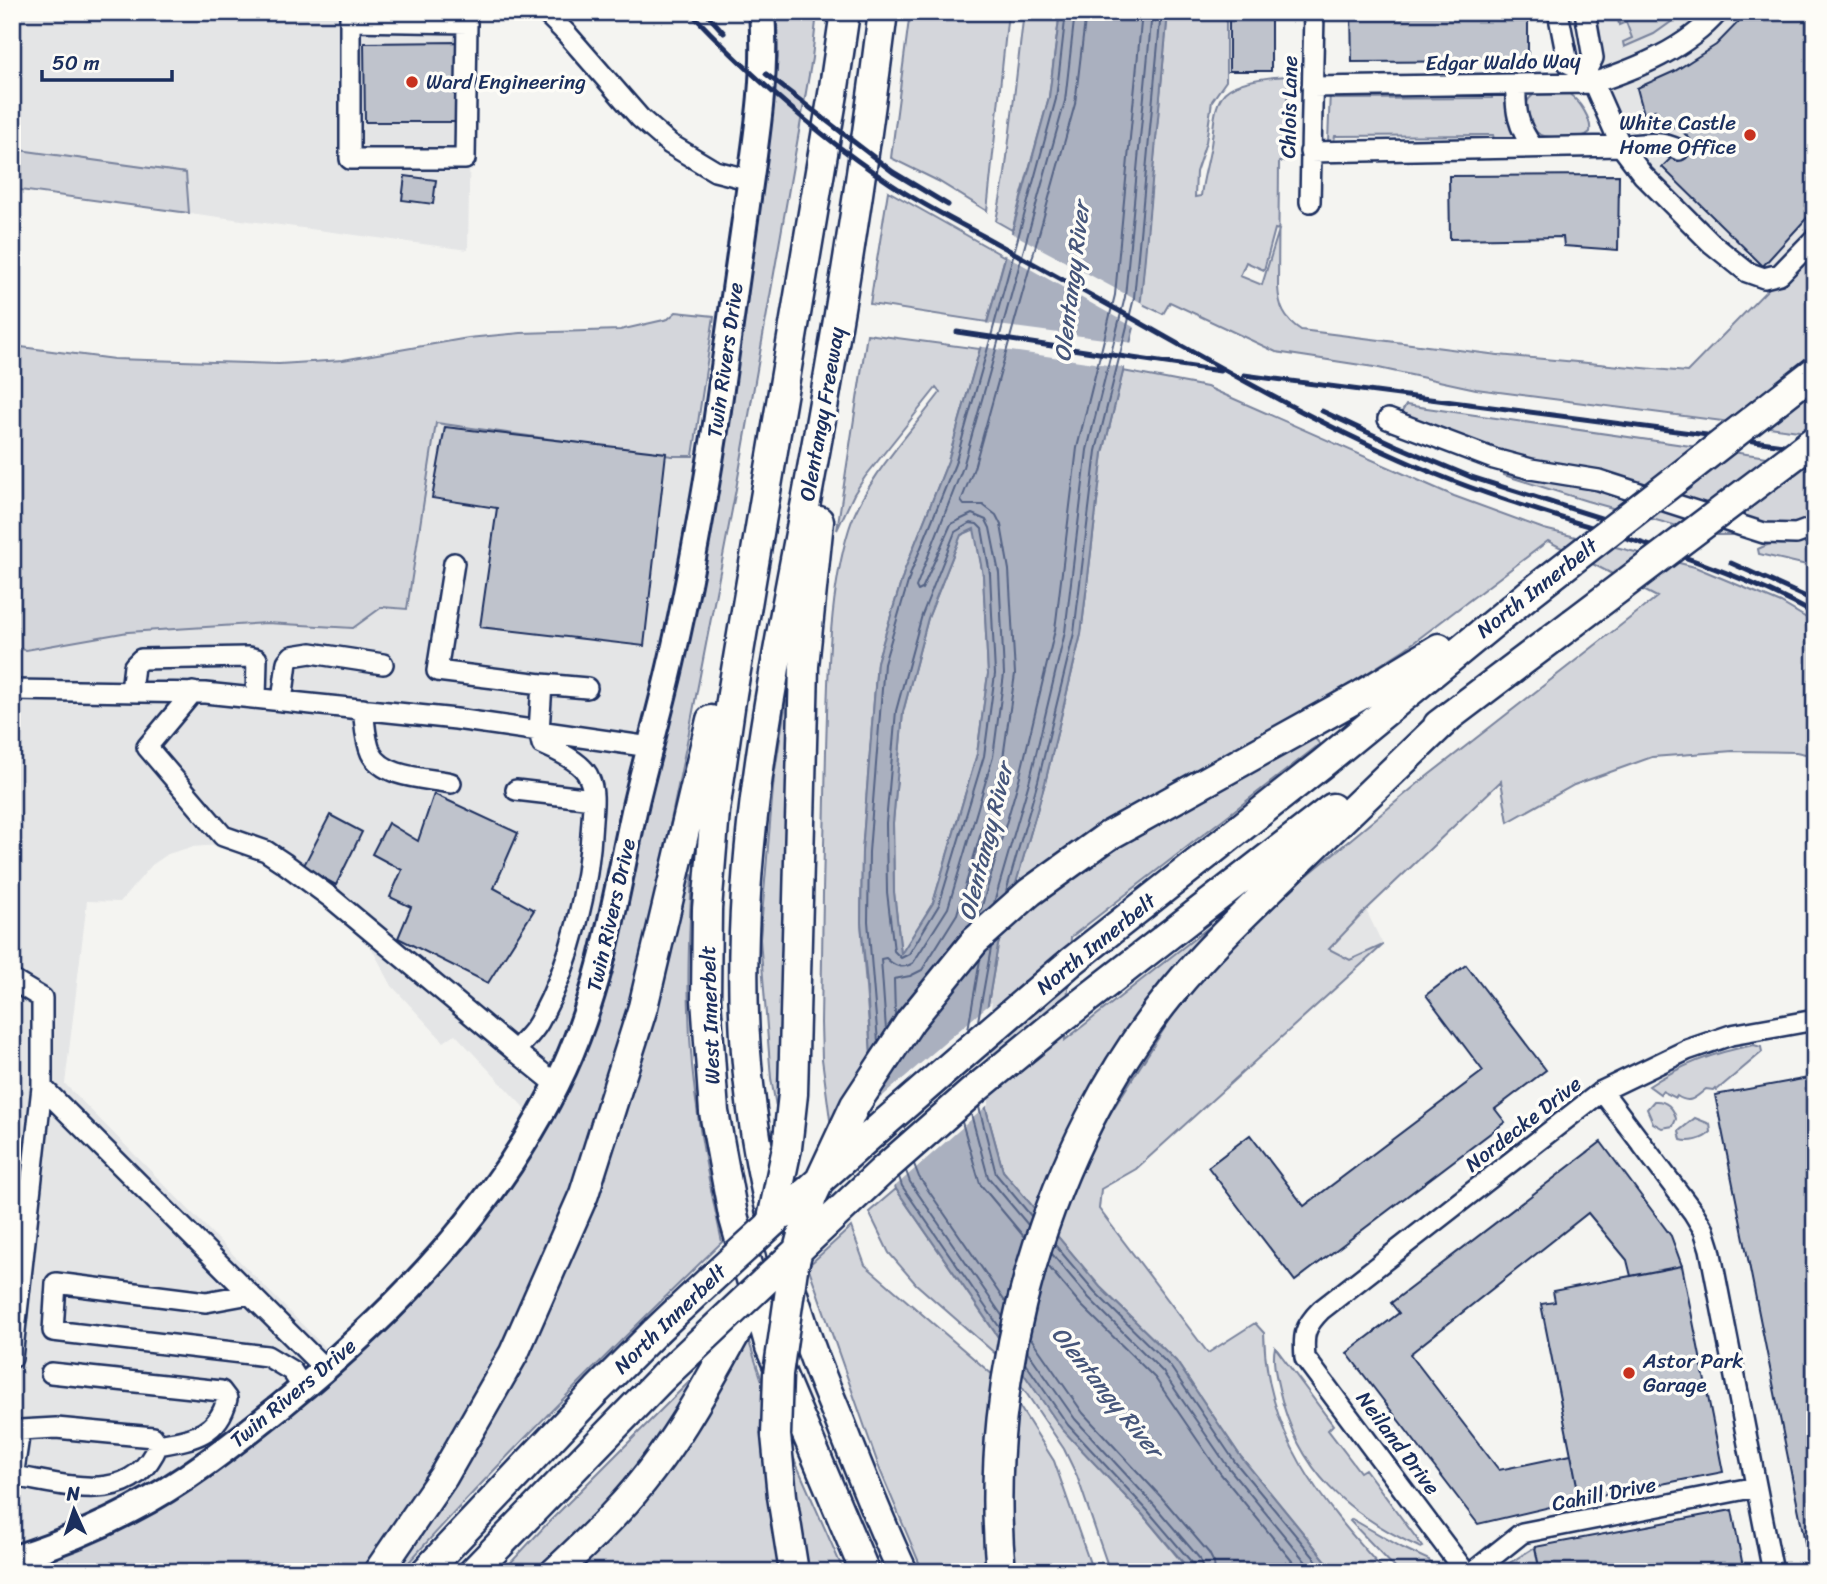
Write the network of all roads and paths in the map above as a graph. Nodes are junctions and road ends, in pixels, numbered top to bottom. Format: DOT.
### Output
graph roads {
  1 [pos="545,12"];
  2 [pos="762,12"];
  3 [pos="845,12"];
  4 [pos="883,12"];
  5 [pos="1314,12"];
  6 [pos="1558,12"];
  7 [pos="1585,12"];
  8 [pos="1718,12"];
  9 [pos="350,17"];
  10 [pos="1589,77"];
  11 [pos="1516,85"];
  12 [pos="1312,87"];
  13 [pos="1621,146"];
  14 [pos="1533,147"];
  15 [pos="1679,150"];
  16 [pos="1310,152"];
  17 [pos="751,180"];
  18 [pos="1310,202"];
  19 [pos="1815,237"];
  20 [pos="832,358"];
  21 [pos="1815,371"];
  22 [pos="1388,419"];
  23 [pos="776,438"];
  24 [pos="1815,440"];
  25 [pos="1815,527"];
  26 [pos="454,563"];
  27 [pos="1529,594"];
  28 [pos="383,664"];
  29 [pos="542,684"];
  30 [pos="587,688"];
  31 [pos="12,690"];
  32 [pos="131,691"];
  33 [pos="193,692"];
  34 [pos="256,698"];
  35 [pos="282,701"];
  36 [pos="363,709"];
  37 [pos="1451,715"];
  38 [pos="540,731"];
  39 [pos="650,747"];
  40 [pos="451,783"];
  41 [pos="516,790"];
  42 [pos="593,799"];
  43 [pos="752,814"];
  44 [pos="12,981"];
  45 [pos="1815,1020"];
  46 [pos="515,1051"];
  47 [pos="556,1084"];
  48 [pos="42,1087"];
  49 [pos="1602,1091"];
  50 [pos="250,1294"];
  51 [pos="1303,1338"];
  52 [pos="12,1358"];
  53 [pos="326,1368"];
  54 [pos="51,1373"];
  55 [pos="303,1388"];
  56 [pos="158,1445"];
  57 [pos="14,1452"];
  58 [pos="13,1480"];
  59 [pos="1756,1487"];
  60 [pos="13,1553"];
  61 [pos="378,1572"];
  62 [pos="425,1572"];
  63 [pos="473,1572"];
  64 [pos="555,1572"];
  65 [pos="794,1572"];
  66 [pos="864,1572"];
  67 [pos="903,1572"];
  68 [pos="1001,1572"];
  69 [pos="1465,1572"];
  70 [pos="1473,1572"];
  71 [pos="1773,1572"];
  1 -- 17 [label="street"];
  2 -- 17 [label="main road, Twin Rivers Drive"];
  3 -- 23 [label="highway, Olentangy Freeway"];
  4 -- 20 [label="highway, Olentangy Freeway"];
  5 -- 12 [label="street, Chlois Lane"];
  6 -- 10 [label="street"];
  7 -- 10 [label="street"];
  8 -- 10 [label="street, Edgar Waldo Way"];
  9 -- 9 [label="street"];
  10 -- 11 [label="street, Edgar Waldo Way"];
  10 -- 13 [label="street"];
  11 -- 12 [label="street, Edgar Waldo Way"];
  11 -- 14 [label="street"];
  12 -- 16 [label="street, Chlois Lane"];
  13 -- 14 [label="street"];
  13 -- 15 [label="street"];
  13 -- 19 [label="street"];
  14 -- 16 [label="street"];
  16 -- 18 [label="street, Chlois Lane"];
  17 -- 39 [label="main road, Twin Rivers Drive"];
  20 -- 43 [label="highway, Olentangy Freeway"];
  20 -- 64 [label="highway, bridge"];
  21 -- 27 [label="highway, North Innerbelt, bridge"];
  22 -- 25 [label="street"];
  23 -- 61 [label="highway"];
  23 -- 66 [label="highway, West Innerbelt"];
  24 -- 37 [label="highway, North Innerbelt, bridge"];
  26 -- 29 [label="street"];
  27 -- 62 [label="highway, North Innerbelt, bridge"];
  27 -- 65 [label="highway, bridge"];
  28 -- 35 [label="street"];
  29 -- 30 [label="street"];
  29 -- 38 [label="street"];
  31 -- 32 [label="street"];
  32 -- 33 [label="street"];
  32 -- 34 [label="street"];
  33 -- 34 [label="street"];
  33 -- 46 [label="street"];
  34 -- 35 [label="street"];
  35 -- 36 [label="street"];
  36 -- 38 [label="street"];
  36 -- 40 [label="street"];
  37 -- 63 [label="highway, North Innerbelt, bridge"];
  37 -- 68 [label="highway"];
  38 -- 39 [label="street"];
  38 -- 42 [label="street"];
  39 -- 47 [label="main road, Twin Rivers Drive"];
  41 -- 42 [label="street"];
  42 -- 46 [label="street"];
  43 -- 67 [label="highway, West Innerbelt"];
  44 -- 48 [label="street"];
  45 -- 49 [label="street, Nordecke Drive"];
  46 -- 47 [label="street"];
  47 -- 53 [label="main road, Twin Rivers Drive"];
  48 -- 50 [label="street"];
  48 -- 52 [label="street"];
  49 -- 51 [label="street, Nordecke Drive"];
  49 -- 59 [label="street"];
  50 -- 53 [label="street"];
  50 -- 55 [label="street"];
  51 -- 69 [label="street, Neiland Drive"];
  53 -- 55 [label="main road, Twin Rivers Drive"];
  54 -- 56 [label="street"];
  55 -- 60 [label="main road, Twin Rivers Drive"];
  56 -- 57 [label="street"];
  56 -- 58 [label="street"];
  57 -- 58 [label="street"];
  59 -- 70 [label="street, Cahill Drive"];
  59 -- 71 [label="street"];
}
